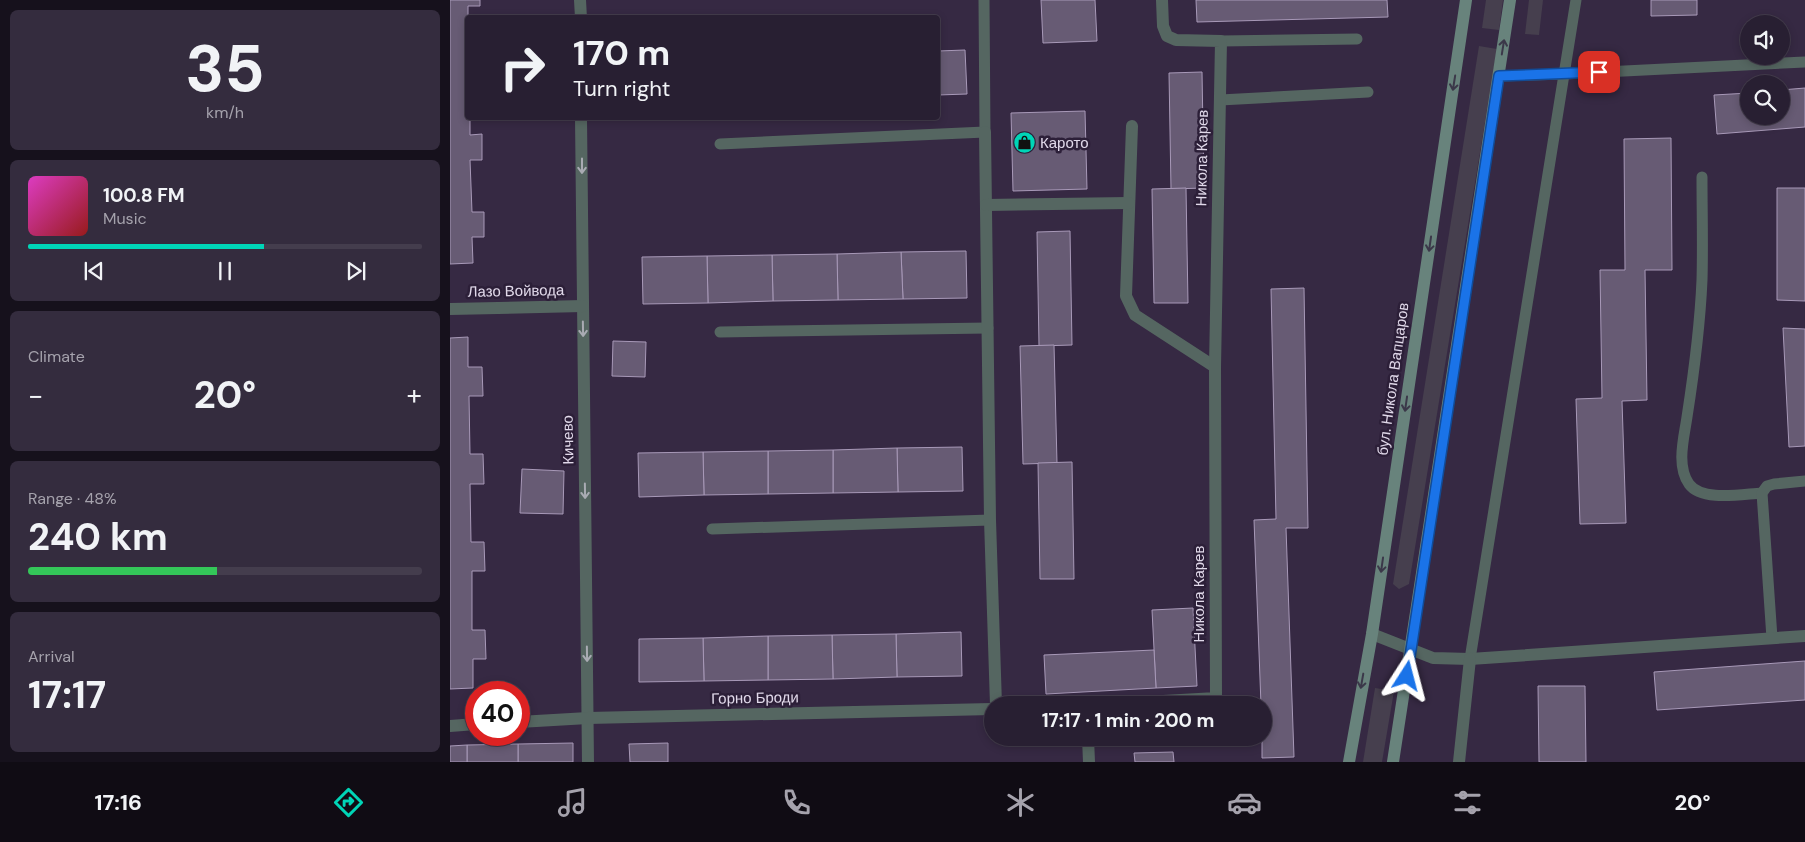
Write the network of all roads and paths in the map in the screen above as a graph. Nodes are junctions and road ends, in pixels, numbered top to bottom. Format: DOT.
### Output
graph roads {
  1 [pos="580,0"];
  2 [pos="984,0"];
  3 [pos="1162,0"];
  4 [pos="1466,0"];
  5 [pos="1510,0"];
  6 [pos="1576,0"];
  7 [pos="580,15"];
  8 [pos="1358,39"];
  9 [pos="1221,40"];
  10 [pos="1805,62"];
  11 [pos="1564,74"];
  12 [pos="1499,76"];
  13 [pos="1368,92"];
  14 [pos="1220,100"];
  15 [pos="581,120"];
  16 [pos="1132,126"];
  17 [pos="985,132"];
  18 [pos="720,144"];
  19 [pos="1702,177"];
  20 [pos="1129,203"];
  21 [pos="986,205"];
  22 [pos="582,306"];
  23 [pos="450,308"];
  24 [pos="988,328"];
  25 [pos="720,332"];
  26 [pos="1215,367"];
  27 [pos="1805,481"];
  28 [pos="1762,493"];
  29 [pos="990,520"];
  30 [pos="712,529"];
  31 [pos="1372,634"];
  32 [pos="1805,636"];
  33 [pos="1772,638"];
  34 [pos="1411,649"];
  35 [pos="1470,659"];
  36 [pos="996,696"];
  37 [pos="1216,696"];
  38 [pos="984,708"];
  39 [pos="588,718"];
  40 [pos="530,721"];
  41 [pos="465,725"];
  42 [pos="450,726"];
  43 [pos="1088,746"];
  44 [pos="588,762"];
  45 [pos="1089,762"];
  46 [pos="1349,762"];
  47 [pos="1393,762"];
  48 [pos="1459,762"];
  1 -- 7 [label="street"];
  2 -- 17 [label="lane"];
  3 -- 9 [label="street"];
  4 -- 31 [label="street, бул. Никола Вапцаров, one-way"];
  12 -- 5 [label="street, one-way"];
  6 -- 11 [label="lane"];
  8 -- 9 [label="lane"];
  9 -- 14 [label="street, Никола Карев"];
  10 -- 11 [label="lane"];
  11 -- 12 [label="lane"];
  11 -- 35 [label="lane"];
  12 -- 34 [label="street"];
  13 -- 14 [label="lane"];
  14 -- 26 [label="street, Никола Карев"];
  15 -- 22 [label="street, Кичево, one-way"];
  16 -- 20 [label="street"];
  17 -- 18 [label="lane"];
  17 -- 21 [label="street"];
  19 -- 28 [label="lane"];
  20 -- 21 [label="street"];
  20 -- 26 [label="street"];
  21 -- 24 [label="street"];
  22 -- 23 [label="street, Лазо Войвода"];
  22 -- 39 [label="street, Кичево, one-way"];
  24 -- 25 [label="lane"];
  24 -- 29 [label="street"];
  26 -- 37 [label="street, Никола Карев"];
  27 -- 28 [label="lane"];
  28 -- 33 [label="lane"];
  29 -- 30 [label="lane"];
  29 -- 36 [label="street"];
  31 -- 34 [label="street"];
  31 -- 46 [label="street, бул. Никола Вапцаров, one-way"];
  32 -- 33 [label="street"];
  33 -- 35 [label="street"];
  34 -- 35 [label="street"];
  34 -- 47 [label="street"];
  35 -- 48 [label="street"];
  38 -- 39 [label="street, Горно Броди"];
  39 -- 40 [label="street, Горно Броди"];
  39 -- 44 [label="street, Кичево"];
  41 -- 42 [label="street"];
  43 -- 45 [label="street"];
}
